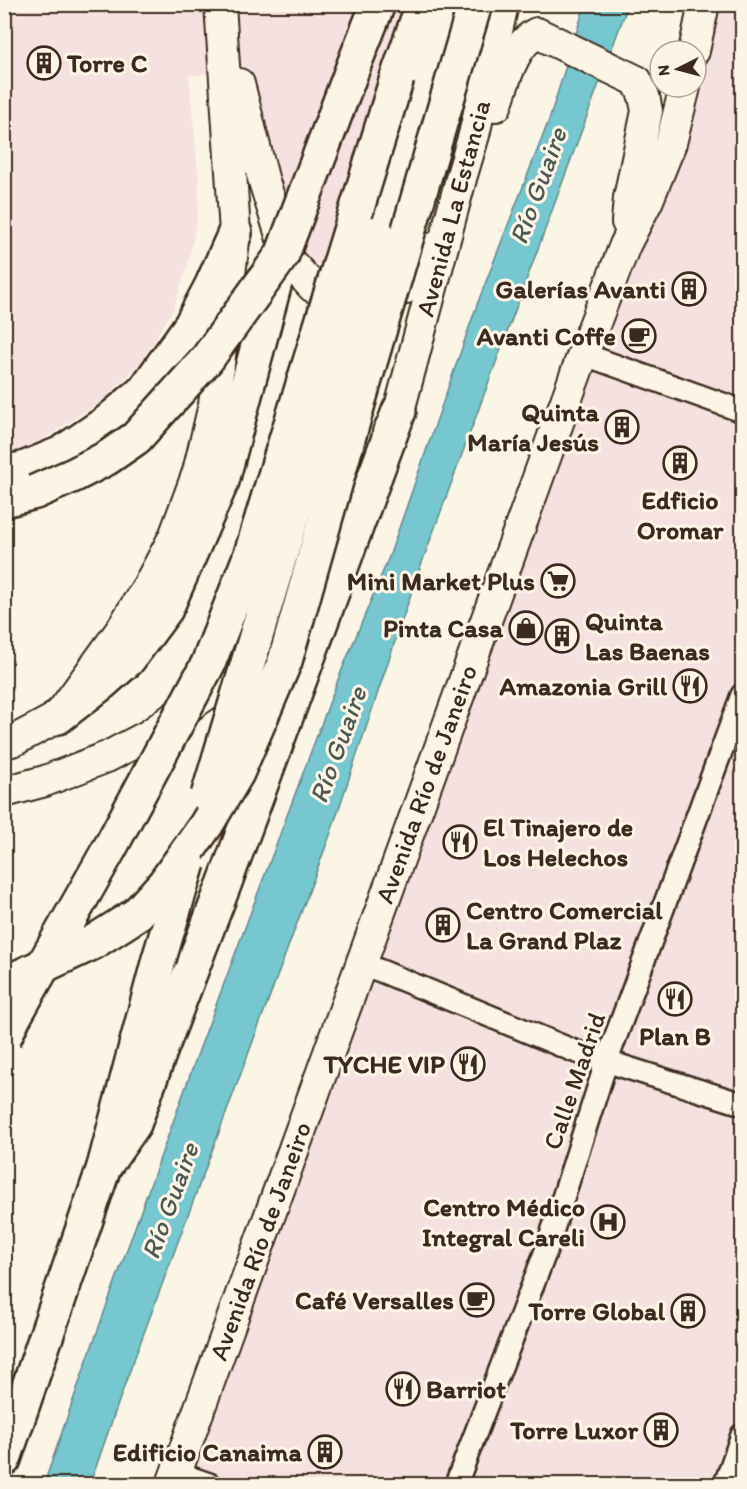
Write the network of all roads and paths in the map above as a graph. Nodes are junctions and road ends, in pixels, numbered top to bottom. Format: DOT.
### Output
graph roads {
  1 [pos="378,4"];
  2 [pos="423,4"];
  3 [pos="449,4"];
  4 [pos="475,4"];
  5 [pos="503,4"];
  6 [pos="704,4"];
  7 [pos="220,7"];
  8 [pos="697,39"];
  9 [pos="682,99"];
  10 [pos="474,135"];
  11 [pos="462,175"];
  12 [pos="235,233"];
  13 [pos="625,245"];
  14 [pos="282,255"];
  15 [pos="583,354"];
  16 [pos="399,411"];
  17 [pos="742,411"];
  18 [pos="4,472"];
  19 [pos="20,496"];
  20 [pos="742,695"];
  21 [pos="58,717"];
  22 [pos="4,743"];
  23 [pos="4,792"];
  24 [pos="136,915"];
  25 [pos="361,964"];
  26 [pos="4,965"];
  27 [pos="4,984"];
  28 [pos="4,1038"];
  29 [pos="607,1060"];
  30 [pos="742,1104"];
  31 [pos="104,1167"];
  32 [pos="742,1435"];
  33 [pos="4,1459"];
  34 [pos="175,1479"];
  35 [pos="209,1485"];
  36 [pos="456,1485"];
  37 [pos="725,1485"];
  1 -- 14 [label="highway, bridge"];
  2 -- 28 [label="highway, bridge"];
  3 -- 31 [label="highway, bridge"];
  4 -- 24 [label="highway, bridge"];
  5 -- 10 [label="street, Avenida La Estancia"];
  6 -- 8 [label="street"];
  7 -- 11 [label="street"];
  7 -- 12 [label="street"];
  9 -- 13 [label="street, Avenida Río de Janeiro"];
  10 -- 11 [label="street, Avenida La Estancia"];
  10 -- 13 [label="street"];
  11 -- 16 [label="street, Avenida La Estancia"];
  12 -- 18 [label="highway"];
  12 -- 21 [label="street"];
  13 -- 15 [label="street, Avenida Río de Janeiro"];
  14 -- 19 [label="highway, bridge"];
  14 -- 21 [label="highway"];
  15 -- 17 [label="street"];
  15 -- 25 [label="street, Avenida Río de Janeiro"];
  16 -- 23 [label="street, Avenida La Estancia"];
  16 -- 31 [label="highway"];
  20 -- 29 [label="street, Calle Madrid"];
  21 -- 22 [label="street"];
  24 -- 26 [label="highway, bridge"];
  24 -- 27 [label="highway, bridge"];
  25 -- 29 [label="street"];
  25 -- 34 [label="street, Avenida Río de Janeiro"];
  29 -- 30 [label="street"];
  29 -- 36 [label="street, Calle Madrid"];
  31 -- 33 [label="highway"];
  32 -- 37 [label="street"];
  34 -- 35 [label="street"];
}
